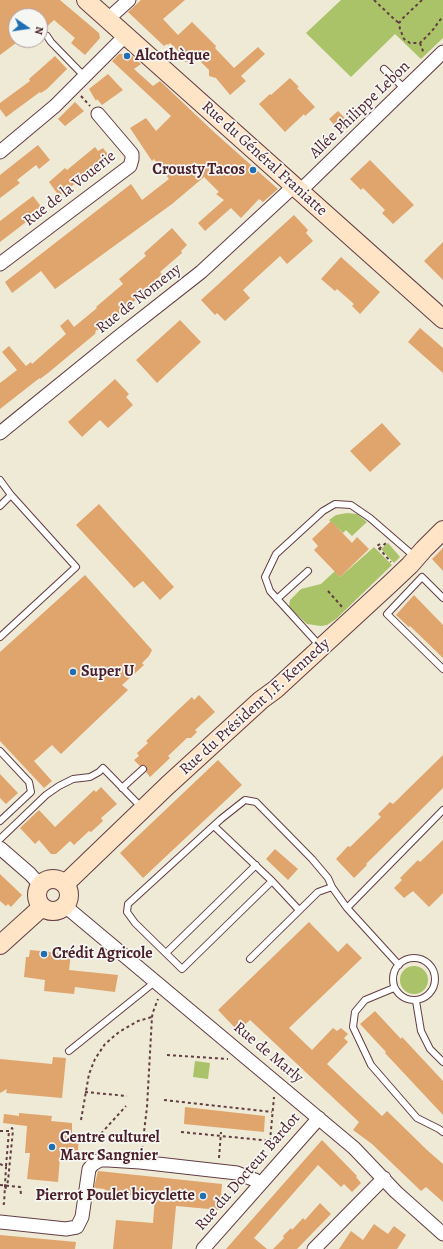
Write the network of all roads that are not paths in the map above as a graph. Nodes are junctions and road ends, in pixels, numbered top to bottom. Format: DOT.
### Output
graph roads {
  1 [pos="86,0"];
  2 [pos="129,0"];
  3 [pos="108,19"];
  4 [pos="126,35"];
  5 [pos="48,38"];
  6 [pos="443,52"];
  7 [pos="384,69"];
  8 [pos="90,72"];
  9 [pos="405,89"];
  10 [pos="98,114"];
  11 [pos="0,152"];
  12 [pos="297,189"];
  13 [pos="0,264"];
  14 [pos="441,314"];
  15 [pos="0,434"];
  16 [pos="0,480"];
  17 [pos="2,488"];
  18 [pos="11,495"];
  19 [pos="0,506"];
  20 [pos="443,530"];
  21 [pos="416,558"];
  22 [pos="308,571"];
  23 [pos="443,598"];
  24 [pos="277,599"];
  25 [pos="0,637"];
  26 [pos="321,648"];
  27 [pos="443,669"];
  28 [pos="0,751"];
  29 [pos="143,769"];
  30 [pos="122,788"];
  31 [pos="143,809"];
  32 [pos="443,810"];
  33 [pos="0,821"];
  34 [pos="214,826"];
  35 [pos="0,839"];
  36 [pos="0,848"];
  37 [pos="256,865"];
  38 [pos="272,881"];
  39 [pos="65,884"];
  40 [pos="40,885"];
  41 [pos="332,887"];
  42 [pos="65,906"];
  43 [pos="42,907"];
  44 [pos="347,908"];
  45 [pos="300,910"];
  46 [pos="0,945"];
  47 [pos="166,953"];
  48 [pos="250,959"];
  49 [pos="398,965"];
  50 [pos="156,981"];
  51 [pos="394,988"];
  52 [pos="416,1001"];
  53 [pos="69,1051"];
  54 [pos="443,1062"];
  55 [pos="319,1118"];
  56 [pos="442,1129"];
  57 [pos="384,1178"];
  58 [pos="260,1184"];
  59 [pos="0,1222"];
  60 [pos="443,1234"];
  61 [pos="203,1249"];
  62 [pos="314,1249"];
  1 -- 3 [label="street, Rue du Général Franiatte"];
  2 -- 3 [label="street"];
  3 -- 4 [label="street, Rue du Général Franiatte"];
  4 -- 8 [label="street"];
  4 -- 12 [label="street, Rue du Général Franiatte"];
  5 -- 8 [label="lane"];
  6 -- 9 [label="street, Allée Philippe Lebon"];
  7 -- 9 [label="lane"];
  8 -- 11 [label="street"];
  9 -- 12 [label="street, Allée Philippe Lebon"];
  10 -- 13 [label="street, Rue de la Vouerie"];
  12 -- 14 [label="street, Rue du Général Franiatte"];
  12 -- 15 [label="street, Rue de Nomeny"];
  16 -- 17 [label="lane"];
  17 -- 18 [label="lane"];
  18 -- 19 [label="lane"];
  18 -- 25 [label="lane"];
  20 -- 21 [label="street, Rue du Président J.F. Kennedy"];
  21 -- 24 [label="lane"];
  21 -- 26 [label="street, Rue du Président J.F. Kennedy"];
  22 -- 24 [label="lane"];
  23 -- 27 [label="lane"];
  24 -- 26 [label="lane"];
  26 -- 31 [label="street, Rue du Président J.F. Kennedy"];
  28 -- 33 [label="lane"];
  29 -- 30 [label="lane"];
  30 -- 31 [label="lane"];
  30 -- 35 [label="lane"];
  31 -- 39 [label="street, Rue du Président J.F. Kennedy"];
  32 -- 44 [label="lane"];
  34 -- 37 [label="lane"];
  34 -- 41 [label="lane"];
  34 -- 47 [label="lane"];
  36 -- 40 [label="street"];
  37 -- 38 [label="lane"];
  37 -- 47 [label="lane"];
  38 -- 45 [label="lane"];
  38 -- 47 [label="lane"];
  39 -- 40 [label="street"];
  39 -- 42 [label="street"];
  40 -- 43 [label="street"];
  41 -- 44 [label="lane"];
  41 -- 45 [label="lane"];
  42 -- 43 [label="street"];
  42 -- 50 [label="street, Rue de Marly"];
  43 -- 46 [label="street"];
  44 -- 49 [label="lane"];
  45 -- 48 [label="lane"];
  49 -- 51 [label="lane"];
  49 -- 52 [label="lane"];
  50 -- 53 [label="lane"];
  50 -- 55 [label="street, Rue de Marly"];
  51 -- 52 [label="lane"];
  51 -- 56 [label="lane"];
  52 -- 54 [label="lane"];
  55 -- 57 [label="street, Rue de Marly"];
  55 -- 58 [label="street, Rue du Docteur Bardot"];
  57 -- 60 [label="street, Rue de Marly"];
  57 -- 62 [label="street"];
  58 -- 59 [label="street"];
  58 -- 61 [label="street, Rue du Docteur Bardot"];
}
